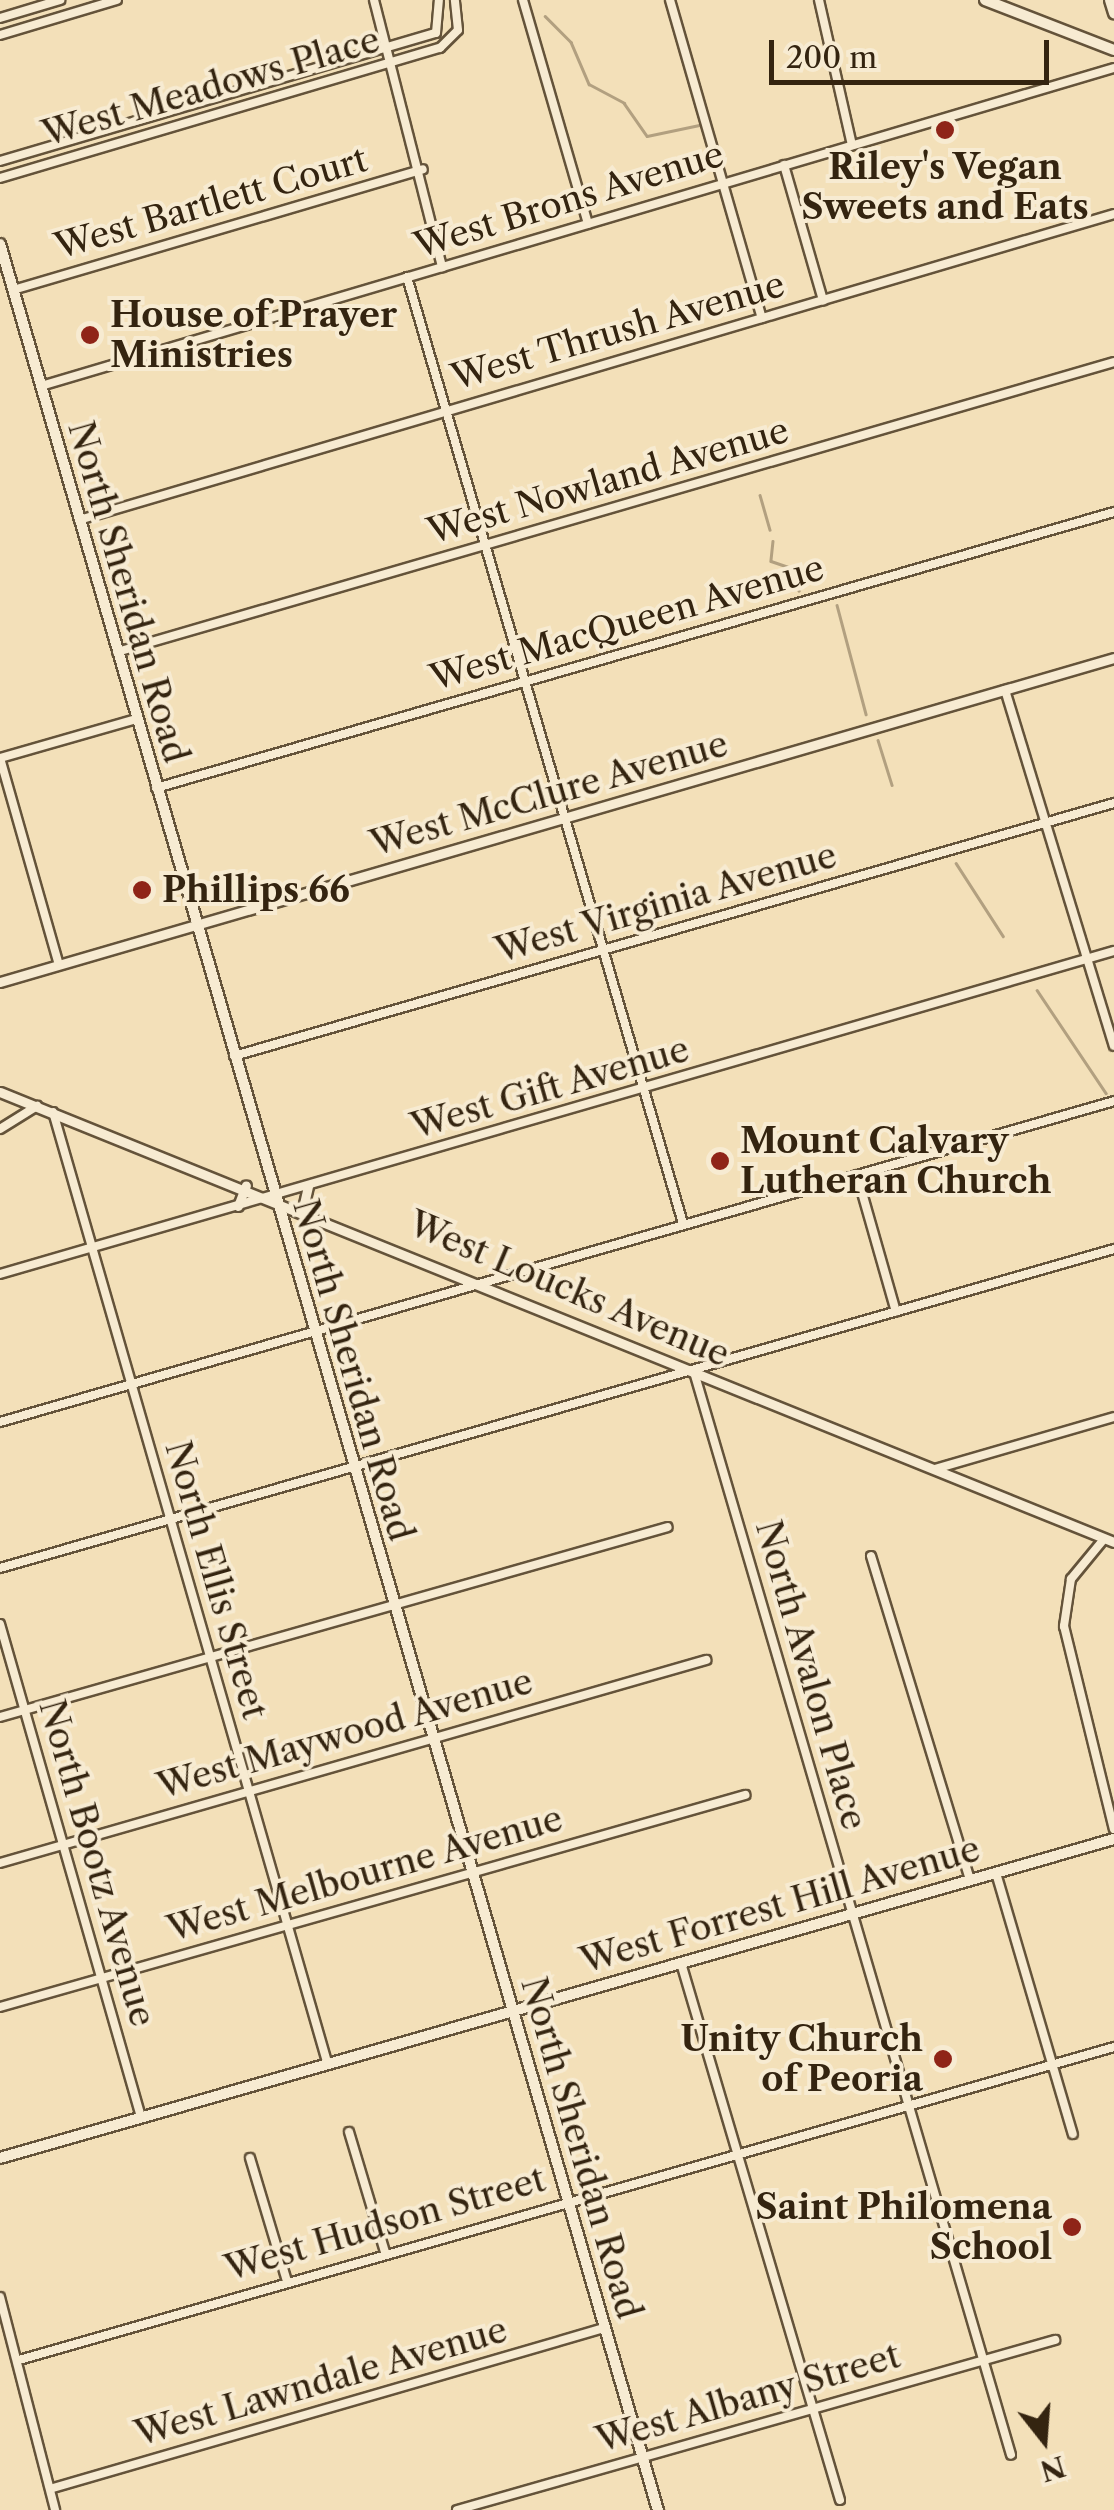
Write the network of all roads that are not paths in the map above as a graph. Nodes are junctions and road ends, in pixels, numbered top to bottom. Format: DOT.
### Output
graph roads {
  1 [pos="60,0"];
  2 [pos="117,0"];
  3 [pos="374,0"];
  4 [pos="439,0"];
  5 [pos="456,0"];
  6 [pos="523,0"];
  7 [pos="670,0"];
  8 [pos="819,0"];
  9 [pos="985,0"];
  10 [pos="1110,0"];
  11 [pos="1114,13"];
  12 [pos="0,18"];
  13 [pos="459,20"];
  14 [pos="444,22"];
  15 [pos="437,32"];
  16 [pos="0,34"];
  17 [pos="446,45"];
  18 [pos="387,47"];
  19 [pos="1114,50"];
  20 [pos="392,62"];
  21 [pos="1114,68"];
  22 [pos="852,145"];
  23 [pos="0,161"];
  24 [pos="784,165"];
  25 [pos="424,169"];
  26 [pos="0,178"];
  27 [pos="723,182"];
  28 [pos="1114,214"];
  29 [pos="588,224"];
  30 [pos="0,244"];
  31 [pos="442,267"];
  32 [pos="407,277"];
  33 [pos="14,290"];
  34 [pos="823,300"];
  35 [pos="762,318"];
  36 [pos="1114,362"];
  37 [pos="40,386"];
  38 [pos="443,411"];
  39 [pos="1114,512"];
  40 [pos="79,520"];
  41 [pos="482,546"];
  42 [pos="117,652"];
  43 [pos="1114,658"];
  44 [pos="521,682"];
  45 [pos="1005,690"];
  46 [pos="136,718"];
  47 [pos="0,758"];
  48 [pos="156,788"];
  49 [pos="1114,803"];
  50 [pos="561,819"];
  51 [pos="1047,822"];
  52 [pos="194,926"];
  53 [pos="1114,951"];
  54 [pos="598,952"];
  55 [pos="1086,959"];
  56 [pos="58,965"];
  57 [pos="0,982"];
  58 [pos="1114,1046"];
  59 [pos="234,1057"];
  60 [pos="642,1090"];
  61 [pos="0,1092"];
  62 [pos="1114,1101"];
  63 [pos="37,1106"];
  64 [pos="53,1112"];
  65 [pos="0,1128"];
  66 [pos="857,1175"];
  67 [pos="246,1185"];
  68 [pos="308,1186"];
  69 [pos="274,1196"];
  70 [pos="238,1206"];
  71 [pos="303,1208"];
  72 [pos="683,1224"];
  73 [pos="90,1247"];
  74 [pos="1114,1248"];
  75 [pos="0,1274"];
  76 [pos="482,1283"];
  77 [pos="896,1312"];
  78 [pos="313,1331"];
  79 [pos="694,1372"];
  80 [pos="130,1383"];
  81 [pos="1114,1417"];
  82 [pos="0,1422"];
  83 [pos="353,1466"];
  84 [pos="935,1469"];
  85 [pos="169,1520"];
  86 [pos="668,1527"];
  87 [pos="1109,1540"];
  88 [pos="871,1556"];
  89 [pos="0,1568"];
  90 [pos="392,1602"];
  91 [pos="0,1624"];
  92 [pos="208,1654"];
  93 [pos="706,1660"];
  94 [pos="25,1709"];
  95 [pos="0,1716"];
  96 [pos="432,1737"];
  97 [pos="248,1791"];
  98 [pos="745,1794"];
  99 [pos="1114,1830"];
  100 [pos="1114,1838"];
  101 [pos="64,1844"];
  102 [pos="0,1862"];
  103 [pos="471,1871"];
  104 [pos="996,1872"];
  105 [pos="970,1880"];
  106 [pos="852,1913"];
  107 [pos="287,1924"];
  108 [pos="681,1963"];
  109 [pos="102,1978"];
  110 [pos="0,2007"];
  111 [pos="512,2009"];
  112 [pos="1114,2046"];
  113 [pos="327,2062"];
  114 [pos="1051,2064"];
  115 [pos="908,2104"];
  116 [pos="142,2117"];
  117 [pos="350,2132"];
  118 [pos="1073,2134"];
  119 [pos="737,2153"];
  120 [pos="0,2158"];
  121 [pos="250,2158"];
  122 [pos="567,2200"];
  123 [pos="385,2252"];
  124 [pos="287,2281"];
  125 [pos="0,2297"];
  126 [pos="604,2328"];
  127 [pos="1055,2340"];
  128 [pos="19,2360"];
  129 [pos="983,2360"];
  130 [pos="812,2408"];
  131 [pos="1011,2455"];
  132 [pos="642,2456"];
  133 [pos="53,2488"];
  134 [pos="840,2500"];
  135 [pos="55,2510"];
  136 [pos="457,2510"];
  137 [pos="658,2510"];
  1 -- 12 [label="street"];
  2 -- 16 [label="street"];
  3 -- 18 [label="street"];
  4 -- 14 [label="street"];
  5 -- 13 [label="street"];
  6 -- 29 [label="street"];
  7 -- 27 [label="street"];
  8 -- 22 [label="street"];
  9 -- 19 [label="main road"];
  10 -- 11 [label="main road"];
  13 -- 14 [label="street"];
  13 -- 17 [label="street"];
  14 -- 15 [label="street"];
  15 -- 17 [label="street"];
  15 -- 18 [label="street, West Meadows Place"];
  17 -- 20 [label="street, West Meadows Place"];
  18 -- 20 [label="street"];
  18 -- 23 [label="street, West Meadows Place"];
  20 -- 25 [label="street"];
  20 -- 26 [label="street, West Meadows Place"];
  21 -- 22 [label="street, West Brons Avenue"];
  22 -- 24 [label="street, West Brons Avenue"];
  24 -- 27 [label="street, West Brons Avenue"];
  24 -- 34 [label="street"];
  25 -- 31 [label="street"];
  25 -- 33 [label="street, West Bartlett Court"];
  27 -- 29 [label="street, West Brons Avenue"];
  27 -- 35 [label="street"];
  28 -- 34 [label="street, West Thrush Avenue"];
  29 -- 31 [label="street, West Brons Avenue"];
  30 -- 33 [label="main road, North Sheridan Road"];
  31 -- 32 [label="street, West Brons Avenue"];
  32 -- 37 [label="street, West Brons Avenue"];
  32 -- 38 [label="street"];
  33 -- 37 [label="main road, North Sheridan Road"];
  34 -- 35 [label="street, West Thrush Avenue"];
  35 -- 38 [label="street, West Thrush Avenue"];
  36 -- 41 [label="street, West Nowland Avenue"];
  37 -- 40 [label="main road, North Sheridan Road"];
  38 -- 40 [label="street, West Thrush Avenue"];
  38 -- 41 [label="street"];
  39 -- 44 [label="street, West MacQueen Avenue"];
  40 -- 42 [label="main road, North Sheridan Road"];
  41 -- 42 [label="street, West Nowland Avenue"];
  41 -- 44 [label="street"];
  42 -- 46 [label="main road, North Sheridan Road"];
  43 -- 45 [label="street, West McClure Avenue"];
  44 -- 48 [label="street, West MacQueen Avenue"];
  44 -- 50 [label="street"];
  45 -- 50 [label="street, West McClure Avenue"];
  45 -- 51 [label="street"];
  46 -- 47 [label="street"];
  46 -- 48 [label="main road, North Sheridan Road"];
  47 -- 56 [label="street"];
  48 -- 52 [label="main road, North Sheridan Road"];
  49 -- 51 [label="street, West Virginia Avenue"];
  50 -- 52 [label="street, West McClure Avenue"];
  50 -- 54 [label="street"];
  51 -- 54 [label="street, West Virginia Avenue"];
  51 -- 55 [label="street"];
  52 -- 56 [label="street, West McClure Avenue"];
  52 -- 59 [label="main road, North Sheridan Road"];
  53 -- 55 [label="street, West Gift Avenue"];
  54 -- 59 [label="street, West Virginia Avenue"];
  54 -- 60 [label="street"];
  55 -- 58 [label="street"];
  55 -- 60 [label="street, West Gift Avenue"];
  56 -- 57 [label="street, West McClure Avenue"];
  59 -- 69 [label="main road, North Sheridan Road"];
  60 -- 68 [label="street, West Gift Avenue"];
  60 -- 72 [label="street"];
  61 -- 63 [label="street, West Loucks Avenue"];
  62 -- 66 [label="street"];
  63 -- 64 [label="street, West Loucks Avenue"];
  63 -- 65 [label="street"];
  64 -- 67 [label="street, West Loucks Avenue"];
  64 -- 73 [label="street, North Ellis Street"];
  66 -- 72 [label="street"];
  66 -- 77 [label="street"];
  67 -- 69 [label="street, West Loucks Avenue"];
  67 -- 70 [label="street"];
  68 -- 69 [label="street, West Gift Avenue"];
  68 -- 71 [label="street"];
  69 -- 70 [label="street, West Gift Avenue"];
  69 -- 71 [label="street, West Loucks Avenue"];
  69 -- 78 [label="main road, North Sheridan Road"];
  70 -- 73 [label="street, West Gift Avenue"];
  71 -- 76 [label="street, West Loucks Avenue"];
  72 -- 76 [label="street"];
  73 -- 75 [label="street, West Gift Avenue"];
  73 -- 80 [label="street, North Ellis Street"];
  74 -- 77 [label="street"];
  76 -- 78 [label="street"];
  76 -- 79 [label="street, West Loucks Avenue"];
  77 -- 79 [label="street"];
  78 -- 80 [label="street"];
  78 -- 83 [label="main road, North Sheridan Road"];
  79 -- 83 [label="street"];
  79 -- 84 [label="street, West Loucks Avenue"];
  79 -- 106 [label="street, North Avalon Place"];
  80 -- 82 [label="street"];
  80 -- 85 [label="street, North Ellis Street"];
  81 -- 84 [label="street"];
  83 -- 85 [label="street"];
  83 -- 90 [label="main road, North Sheridan Road"];
  84 -- 87 [label="street, West Loucks Avenue"];
  85 -- 89 [label="street"];
  85 -- 92 [label="street, North Ellis Street"];
  86 -- 90 [label="street"];
  87 -- 99 [label="street"];
  88 -- 105 [label="street"];
  90 -- 92 [label="street"];
  90 -- 96 [label="main road, North Sheridan Road"];
  91 -- 94 [label="street, North Bootz Avenue"];
  92 -- 94 [label="street"];
  92 -- 97 [label="street, North Ellis Street"];
  93 -- 96 [label="street, West Maywood Avenue"];
  94 -- 95 [label="street"];
  94 -- 101 [label="street, North Bootz Avenue"];
  96 -- 97 [label="street, West Maywood Avenue"];
  96 -- 103 [label="main road, North Sheridan Road"];
  97 -- 101 [label="street, West Maywood Avenue"];
  97 -- 107 [label="street, North Ellis Street"];
  98 -- 103 [label="street, West Melbourne Avenue"];
  100 -- 104 [label="main road, West Forrest Hill Avenue"];
  101 -- 102 [label="street, West Maywood Avenue"];
  101 -- 109 [label="street, North Bootz Avenue"];
  103 -- 107 [label="street, West Melbourne Avenue"];
  103 -- 111 [label="main road, North Sheridan Road"];
  104 -- 105 [label="main road, West Forrest Hill Avenue"];
  104 -- 114 [label="street"];
  105 -- 106 [label="main road, West Forrest Hill Avenue"];
  106 -- 108 [label="main road, West Forrest Hill Avenue"];
  106 -- 115 [label="street, North Avalon Place"];
  107 -- 109 [label="street, West Melbourne Avenue"];
  107 -- 113 [label="street, North Ellis Street"];
  108 -- 111 [label="main road, West Forrest Hill Avenue"];
  108 -- 119 [label="street"];
  109 -- 110 [label="street, West Melbourne Avenue"];
  109 -- 116 [label="street, North Bootz Avenue"];
  111 -- 113 [label="main road, West Forrest Hill Avenue"];
  111 -- 122 [label="main road, North Sheridan Road"];
  112 -- 114 [label="street, West Hudson Street"];
  113 -- 116 [label="main road, West Forrest Hill Avenue"];
  114 -- 115 [label="street, West Hudson Street"];
  114 -- 118 [label="street"];
  115 -- 119 [label="street, West Hudson Street"];
  115 -- 129 [label="street, North Avalon Place"];
  116 -- 120 [label="main road, West Forrest Hill Avenue"];
  117 -- 123 [label="street"];
  119 -- 122 [label="street, West Hudson Street"];
  119 -- 130 [label="street"];
  121 -- 124 [label="street"];
  122 -- 123 [label="street, West Hudson Street"];
  122 -- 126 [label="main road, North Sheridan Road"];
  123 -- 124 [label="street, West Hudson Street"];
  124 -- 128 [label="street, West Hudson Street"];
  125 -- 128 [label="street"];
  126 -- 132 [label="main road, North Sheridan Road"];
  126 -- 133 [label="street, West Lawndale Avenue"];
  127 -- 129 [label="street, West Albany Street"];
  128 -- 133 [label="street"];
  129 -- 130 [label="street, West Albany Street"];
  129 -- 131 [label="street, North Avalon Place"];
  130 -- 132 [label="street, West Albany Street"];
  130 -- 134 [label="street"];
  132 -- 136 [label="street, West Albany Street"];
  132 -- 137 [label="main road, North Sheridan Road"];
  133 -- 135 [label="street"];
}
